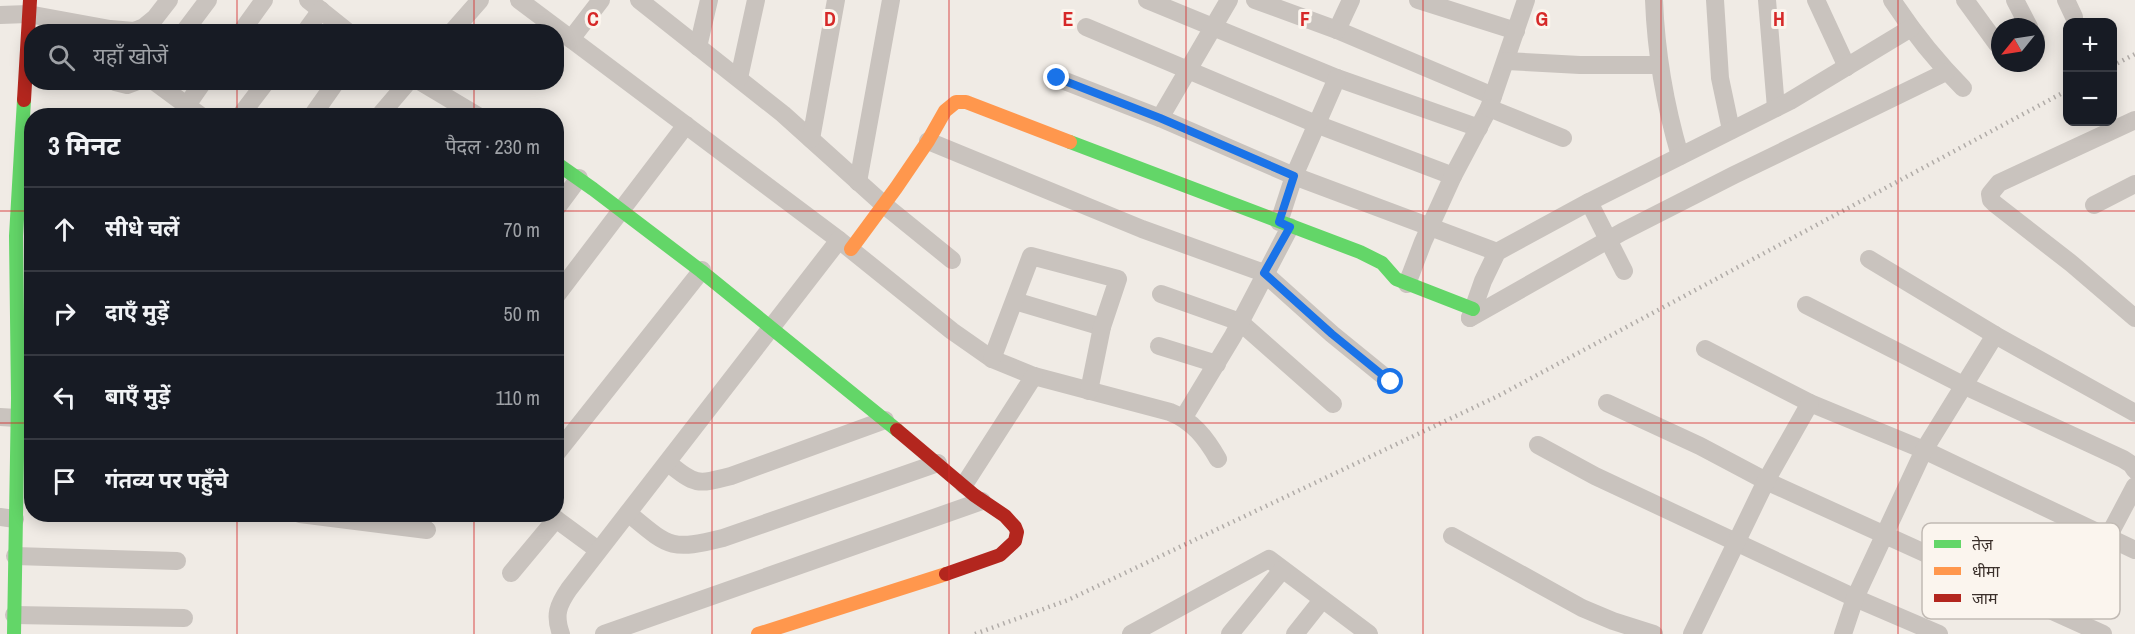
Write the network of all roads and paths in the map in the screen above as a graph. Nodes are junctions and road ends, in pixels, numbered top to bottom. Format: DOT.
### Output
graph roads {
  1 [pos="170,0"];
  2 [pos="208,0"];
  3 [pos="264,0"];
  4 [pos="480,0"];
  5 [pos="519,0"];
  6 [pos="600,0"];
  7 [pos="639,0"];
  8 [pos="709,0"];
  9 [pos="756,0"];
  10 [pos="836,0"];
  11 [pos="891,0"];
  12 [pos="1147,0"];
  13 [pos="1229,0"];
  14 [pos="1255,0"];
  15 [pos="1418,0"];
  16 [pos="1527,0"];
  17 [pos="1654,0"];
  18 [pos="1715,0"];
  19 [pos="1767,0"];
  20 [pos="1816,0"];
  21 [pos="1892,0"];
  22 [pos="1965,0"];
  23 [pos="2014,0"];
  24 [pos="2066,0"];
  25 [pos="1345,2"];
  26 [pos="315,5"];
  27 [pos="657,6"];
  28 [pos="29,7"];
  29 [pos="539,7"];
  30 [pos="0,15"];
  31 [pos="2074,17"];
  32 [pos="2024,18"];
  33 [pos="29,24"];
  34 [pos="92,24"];
  35 [pos="148,24"];
  36 [pos="190,24"];
  37 [pos="247,24"];
  38 [pos="308,24"];
  39 [pos="338,24"];
  40 [pos="459,24"];
  41 [pos="556,24"];
  42 [pos="1086,27"];
  43 [pos="1213,27"];
  44 [pos="1911,28"];
  45 [pos="1337,30"];
  46 [pos="1516,31"];
  47 [pos="564,32"];
  48 [pos="1991,36"];
  49 [pos="571,39"];
  50 [pos="698,47"];
  51 [pos="1506,61"];
  52 [pos="1659,64"];
  53 [pos="1847,67"];
  54 [pos="1188,71"];
  55 [pos="1946,72"];
  56 [pos="739,78"];
  57 [pos="1057,78"];
  58 [pos="1337,78"];
  59 [pos="1963,88"];
  60 [pos="28,90"];
  61 [pos="166,90"];
  62 [pos="201,90"];
  63 [pos="260,90"];
  64 [pos="330,90"];
  65 [pos="401,90"];
  66 [pos="434,90"];
  67 [pos="1491,102"];
  68 [pos="28,108"];
  69 [pos="191,108"];
  70 [pos="195,108"];
  71 [pos="246,108"];
  72 [pos="318,108"];
  73 [pos="386,108"];
  74 [pos="465,108"];
  75 [pos="1776,108"];
  76 [pos="1160,118"];
  77 [pos="2135,120"];
  78 [pos="1316,124"];
  79 [pos="686,125"];
  80 [pos="1479,128"];
  81 [pos="1731,130"];
  82 [pos="1563,138"];
  83 [pos="811,139"];
  84 [pos="928,141"];
  85 [pos="1680,156"];
  86 [pos="564,168"];
  87 [pos="1294,176"];
  88 [pos="1453,176"];
  89 [pos="579,178"];
  90 [pos="858,182"];
  91 [pos="2135,184"];
  92 [pos="564,197"];
  93 [pos="1589,202"];
  94 [pos="883,204"];
  95 [pos="2094,205"];
  96 [pos="621,210"];
  97 [pos="1284,224"];
  98 [pos="1432,226"];
  99 [pos="24,237"];
  100 [pos="1608,240"];
  101 [pos="845,245"];
  102 [pos="1497,252"];
  103 [pos="1869,259"];
  104 [pos="952,260"];
  105 [pos="702,270"];
  106 [pos="1624,271"];
  107 [pos="1264,273"];
  108 [pos="1407,284"];
  109 [pos="564,285"];
  110 [pos="1161,294"];
  111 [pos="1015,301"];
  112 [pos="1806,305"];
  113 [pos="24,306"];
  114 [pos="1473,309"];
  115 [pos="2135,318"];
  116 [pos="1239,322"];
  117 [pos="773,327"];
  118 [pos="1102,327"];
  119 [pos="1995,335"];
  120 [pos="1159,346"];
  121 [pos="1705,349"];
  122 [pos="24,355"];
  123 [pos="992,359"];
  124 [pos="1217,364"];
  125 [pos="1034,376"];
  126 [pos="1391,382"];
  127 [pos="1963,385"];
  128 [pos="1089,392"];
  129 [pos="24,399"];
  130 [pos="1607,403"];
  131 [pos="1810,403"];
  132 [pos="1333,404"];
  133 [pos="2135,413"];
  134 [pos="1184,417"];
  135 [pos="9,418"];
  136 [pos="885,420"];
  137 [pos="564,443"];
  138 [pos="1538,444"];
  139 [pos="24,447"];
  140 [pos="1924,450"];
  141 [pos="1218,459"];
  142 [pos="668,463"];
  143 [pos="938,463"];
  144 [pos="8,466"];
  145 [pos="2135,470"];
  146 [pos="1766,481"];
  147 [pos="964,485"];
  148 [pos="2135,486"];
  149 [pos="24,499"];
  150 [pos="982,501"];
  151 [pos="628,513"];
  152 [pos="8,518"];
  153 [pos="363,522"];
  154 [pos="549,522"];
  155 [pos="560,522"];
  156 [pos="2078,523"];
  157 [pos="2115,523"];
  158 [pos="426,530"];
  159 [pos="1884,534"];
  160 [pos="1452,536"];
  161 [pos="1735,541"];
  162 [pos="2120,543"];
  163 [pos="598,550"];
  164 [pos="2135,550"];
  165 [pos="1922,551"];
  166 [pos="15,556"];
  167 [pos="177,561"];
  168 [pos="1282,570"];
  169 [pos="511,573"];
  170 [pos="1856,598"];
  171 [pos="1322,600"];
  172 [pos="14,615"];
  173 [pos="184,618"];
  174 [pos="2070,619"];
  175 [pos="162,626"];
  176 [pos="1357,631"];
  177 [pos="14,634"];
  178 [pos="561,634"];
  179 [pos="604,634"];
  180 [pos="758,634"];
  181 [pos="1131,634"];
  182 [pos="1230,634"];
  183 [pos="1295,634"];
  184 [pos="1654,634"];
  185 [pos="1692,634"];
  186 [pos="1843,634"];
  187 [pos="1939,634"];
  188 [pos="2103,634"];
  1 -- 35 [label="street"];
  2 -- 36 [label="street"];
  3 -- 37 [label="street"];
  4 -- 40 [label="street"];
  5 -- 29 [label="street"];
  6 -- 49 [label="street"];
  7 -- 27 [label="street"];
  8 -- 50 [label="street"];
  9 -- 56 [label="street"];
  10 -- 83 [label="street"];
  11 -- 90 [label="street"];
  12 -- 43 [label="street"];
  13 -- 43 [label="street"];
  14 -- 45 [label="street"];
  15 -- 46 [label="street"];
  16 -- 46 [label="street"];
  17 -- 52 [label="street"];
  18 -- 81 [label="street"];
  19 -- 75 [label="street"];
  20 -- 53 [label="street"];
  21 -- 44 [label="street"];
  22 -- 48 [label="street"];
  23 -- 32 [label="street"];
  24 -- 31 [label="street"];
  25 -- 45 [label="street"];
  26 -- 38 [label="street"];
  26 -- 39 [label="street"];
  27 -- 50 [label="street"];
  28 -- 30 [label="street"];
  28 -- 33 [label="street"];
  28 -- 34 [label="street"];
  29 -- 41 [label="street"];
  42 -- 54 [label="street"];
  43 -- 54 [label="street"];
  43 -- 58 [label="street"];
  44 -- 53 [label="street"];
  44 -- 55 [label="street"];
  45 -- 67 [label="street"];
  46 -- 51 [label="street"];
  47 -- 49 [label="street"];
  49 -- 79 [label="street"];
  50 -- 56 [label="street"];
  51 -- 52 [label="street"];
  51 -- 67 [label="street"];
  52 -- 85 [label="street"];
  53 -- 75 [label="street"];
  54 -- 76 [label="street"];
  54 -- 78 [label="street"];
  55 -- 59 [label="street"];
  55 -- 100 [label="street"];
  56 -- 83 [label="street"];
  57 -- 76 [label="street"];
  58 -- 78 [label="street"];
  58 -- 80 [label="street"];
  60 -- 68 [label="street"];
  61 -- 69 [label="street"];
  62 -- 70 [label="street"];
  63 -- 71 [label="street"];
  64 -- 72 [label="street"];
  65 -- 73 [label="street"];
  66 -- 74 [label="street"];
  67 -- 80 [label="street"];
  67 -- 82 [label="street"];
  75 -- 81 [label="street"];
  76 -- 87 [label="street"];
  77 -- 115 [label="street"];
  78 -- 87 [label="street"];
  78 -- 88 [label="street"];
  79 -- 96 [label="street"];
  79 -- 101 [label="street"];
  80 -- 88 [label="street"];
  81 -- 85 [label="street"];
  83 -- 90 [label="street"];
  84 -- 94 [label="street"];
  84 -- 97 [label="street"];
  84 -- 107 [label="street"];
  85 -- 93 [label="street"];
  86 -- 89 [label="street"];
  87 -- 97 [label="street"];
  87 -- 98 [label="street"];
  88 -- 98 [label="street"];
  89 -- 92 [label="street"];
  89 -- 96 [label="street"];
  90 -- 94 [label="street"];
  91 -- 95 [label="street"];
  93 -- 100 [label="street"];
  93 -- 102 [label="street"];
  94 -- 101 [label="street"];
  94 -- 104 [label="street"];
  96 -- 105 [label="street"];
  96 -- 109 [label="street"];
  97 -- 107 [label="street"];
  97 -- 108 [label="street"];
  98 -- 102 [label="street"];
  98 -- 108 [label="street"];
  99 -- 113 [label="street"];
  100 -- 106 [label="street"];
  100 -- 114 [label="street"];
  101 -- 117 [label="street"];
  101 -- 123 [label="street"];
  102 -- 114 [label="street"];
  103 -- 119 [label="street"];
  105 -- 117 [label="street"];
  105 -- 137 [label="street"];
  107 -- 116 [label="street"];
  107 -- 126 [label="street"];
  108 -- 114 [label="street"];
  110 -- 116 [label="street"];
  111 -- 118 [label="street"];
  111 -- 118 [label="street"];
  111 -- 123 [label="street"];
  112 -- 127 [label="street"];
  113 -- 122 [label="street"];
  116 -- 124 [label="street"];
  116 -- 132 [label="street"];
  117 -- 136 [label="street"];
  117 -- 142 [label="street"];
  118 -- 128 [label="street"];
  119 -- 127 [label="street"];
  119 -- 133 [label="street"];
  120 -- 124 [label="street"];
  121 -- 131 [label="street"];
  123 -- 125 [label="street"];
  124 -- 134 [label="street"];
  125 -- 128 [label="street"];
  125 -- 147 [label="street"];
  127 -- 140 [label="street"];
  127 -- 145 [label="street"];
  128 -- 134 [label="street"];
  129 -- 135 [label="street"];
  130 -- 146 [label="street"];
  131 -- 140 [label="street"];
  131 -- 146 [label="street"];
  134 -- 141 [label="street"];
  135 -- 139 [label="street"];
  136 -- 142 [label="street"];
  136 -- 143 [label="street"];
  138 -- 161 [label="street"];
  139 -- 144 [label="street"];
  140 -- 156 [label="street"];
  140 -- 159 [label="street"];
  142 -- 151 [label="street"];
  143 -- 147 [label="street"];
  143 -- 151 [label="street"];
  144 -- 149 [label="street"];
  146 -- 159 [label="street"];
  146 -- 161 [label="street"];
  147 -- 150 [label="street"];
  148 -- 157 [label="street"];
  149 -- 152 [label="street"];
  150 -- 179 [label="street"];
  150 -- 180 [label="street"];
  151 -- 163 [label="street"];
  152 -- 166 [label="street"];
  153 -- 158 [label="street"];
  154 -- 169 [label="street"];
  155 -- 163 [label="street"];
  159 -- 165 [label="street"];
  159 -- 170 [label="street"];
  160 -- 184 [label="street"];
  161 -- 170 [label="street"];
  161 -- 185 [label="street"];
  162 -- 164 [label="street"];
  163 -- 178 [label="street"];
  166 -- 167 [label="street"];
  166 -- 172 [label="street"];
  168 -- 171 [label="street"];
  168 -- 181 [label="street"];
  168 -- 182 [label="street"];
  170 -- 186 [label="street"];
  170 -- 187 [label="street"];
  171 -- 176 [label="street"];
  171 -- 183 [label="street"];
  172 -- 175 [label="street"];
  172 -- 177 [label="street"];
  173 -- 175 [label="street"];
  174 -- 188 [label="street"];
}
